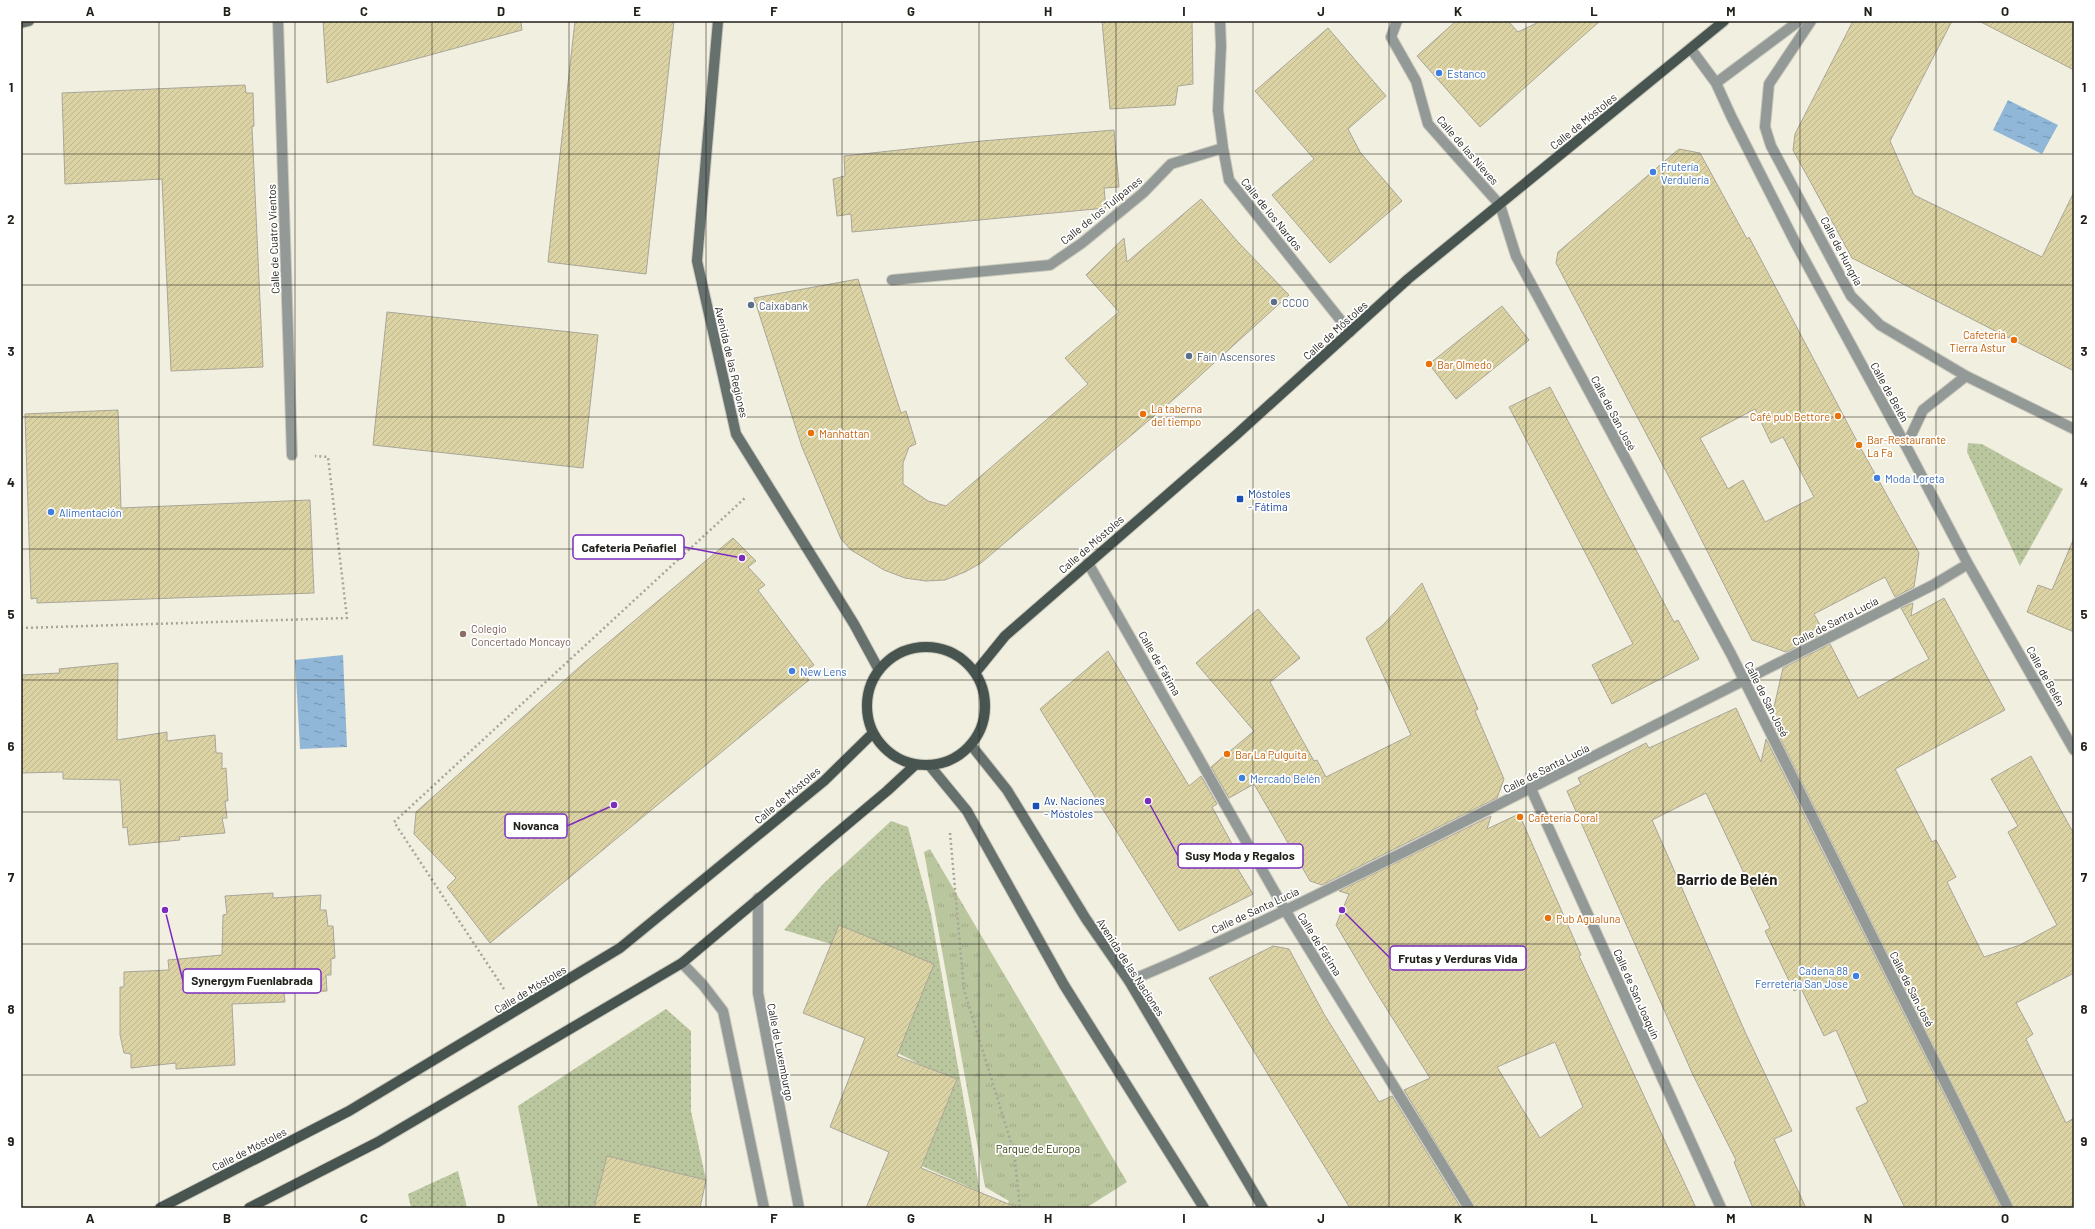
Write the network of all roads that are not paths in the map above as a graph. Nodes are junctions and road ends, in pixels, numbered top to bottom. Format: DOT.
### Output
graph roads {
  1 [pos="29,21"];
  2 [pos="278,21"];
  3 [pos="718,21"];
  4 [pos="1220,21"];
  5 [pos="1397,21"];
  6 [pos="1724,21"];
  7 [pos="1799,21"];
  8 [pos="1811,21"];
  9 [pos="21,23"];
  10 [pos="1690,49"];
  11 [pos="1716,83"];
  12 [pos="1223,148"];
  13 [pos="1500,205"];
  14 [pos="892,280"];
  15 [pos="1350,332"];
  16 [pos="1966,376"];
  17 [pos="2074,429"];
  18 [pos="1906,446"];
  19 [pos="292,455"];
  20 [pos="1088,563"];
  21 [pos="1968,564"];
  22 [pos="879,670"];
  23 [pos="975,672"];
  24 [pos="1744,680"];
  25 [pos="873,733"];
  26 [pos="971,746"];
  27 [pos="2074,750"];
  28 [pos="915,765"];
  29 [pos="930,766"];
  30 [pos="1532,789"];
  31 [pos="758,898"];
  32 [pos="1285,910"];
  33 [pos="682,963"];
  34 [pos="1129,981"];
  35 [pos="160,1208"];
  36 [pos="249,1208"];
  37 [pos="764,1208"];
  38 [pos="800,1208"];
  39 [pos="1204,1208"];
  40 [pos="1263,1208"];
  41 [pos="1469,1208"];
  42 [pos="1721,1208"];
  43 [pos="2008,1208"];
  1 -- 9 [label="main road"];
  2 -- 19 [label="street, Calle de Cuatro Vientos"];
  3 -- 22 [label="main road, Avenida de las Regiones"];
  4 -- 12 [label="street, Calle de los Nardos"];
  5 -- 13 [label="street, Calle de las Nieves"];
  6 -- 10 [label="main road, Calle de Móstoles"];
  7 -- 11 [label="street"];
  8 -- 16 [label="street, Calle de Hungría"];
  10 -- 11 [label="street, Calle de Belén"];
  10 -- 13 [label="main road, Calle de Móstoles"];
  11 -- 18 [label="street, Calle de Belén"];
  12 -- 14 [label="street, Calle de los Tulipanes"];
  12 -- 15 [label="street, Calle de los Nardos"];
  13 -- 15 [label="main road, Calle de Móstoles"];
  13 -- 24 [label="street, Calle de San José"];
  15 -- 20 [label="main road, Calle de Móstoles"];
  16 -- 17 [label="street, Calle de Hungría"];
  16 -- 18 [label="street"];
  18 -- 21 [label="street, Calle de Belén"];
  20 -- 23 [label="main road, Calle de Móstoles"];
  20 -- 32 [label="street, Calle de Fátima"];
  21 -- 24 [label="street, Calle de Santa Lucía"];
  21 -- 27 [label="street, Calle de Belén"];
  22 -- 23 [label="main road"];
  22 -- 25 [label="main road"];
  23 -- 26 [label="main road"];
  24 -- 30 [label="street, Calle de Santa Lucía"];
  24 -- 43 [label="street, Calle de San José"];
  25 -- 28 [label="main road"];
  25 -- 35 [label="main road, Calle de Móstoles"];
  26 -- 29 [label="main road"];
  26 -- 34 [label="main road, Avenida de las Naciones"];
  28 -- 29 [label="main road"];
  28 -- 31 [label="main road"];
  29 -- 39 [label="main road"];
  30 -- 32 [label="street, Calle de Santa Lucía"];
  30 -- 42 [label="street, Calle de San Joaquín"];
  31 -- 33 [label="main road"];
  31 -- 38 [label="street, Calle de Luxemburgo"];
  32 -- 34 [label="street, Calle de Santa Lucía"];
  32 -- 41 [label="street, Calle de Fátima"];
  33 -- 36 [label="main road"];
  33 -- 37 [label="street"];
  34 -- 40 [label="main road, Avenida de las Naciones"];
}
